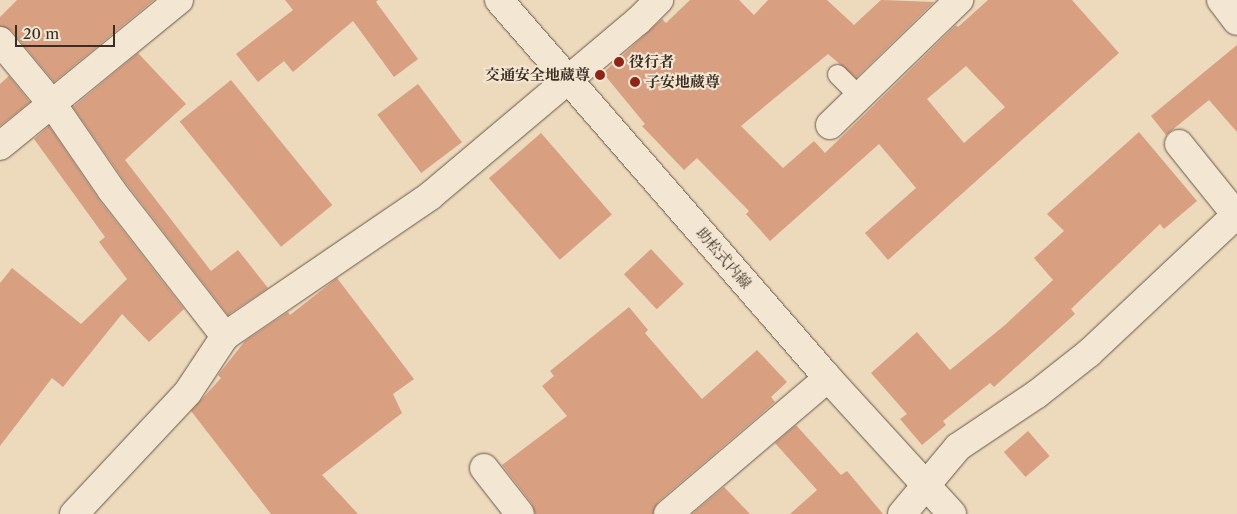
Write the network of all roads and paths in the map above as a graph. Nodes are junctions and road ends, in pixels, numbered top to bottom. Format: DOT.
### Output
graph roads {
  1 [pos="179,0"];
  2 [pos="499,0"];
  3 [pos="658,0"];
  4 [pos="959,0"];
  5 [pos="1221,0"];
  6 [pos="1237,22"];
  7 [pos="0,41"];
  8 [pos="836,74"];
  9 [pos="569,80"];
  10 [pos="859,96"];
  11 [pos="53,105"];
  12 [pos="830,126"];
  13 [pos="1179,144"];
  14 [pos="0,146"];
  15 [pos="1237,215"];
  16 [pos="225,336"];
  17 [pos="828,378"];
  18 [pos="484,468"];
  19 [pos="927,485"];
  20 [pos="74,514"];
  21 [pos="520,514"];
  22 [pos="668,514"];
  23 [pos="902,514"];
  24 [pos="952,514"];
  1 -- 11 [label="street"];
  2 -- 9 [label="street, 助松式内線"];
  3 -- 9 [label="street"];
  4 -- 10 [label="street"];
  5 -- 6 [label="street"];
  7 -- 11 [label="street"];
  8 -- 10 [label="lane"];
  9 -- 16 [label="street"];
  9 -- 17 [label="street, 助松式内線"];
  10 -- 12 [label="street"];
  11 -- 14 [label="street"];
  11 -- 16 [label="street"];
  13 -- 15 [label="street"];
  15 -- 19 [label="street"];
  16 -- 20 [label="street"];
  17 -- 19 [label="street, 助松式内線"];
  17 -- 22 [label="street"];
  18 -- 21 [label="street"];
  19 -- 23 [label="street"];
  19 -- 24 [label="street, 助松式内線"];
}
